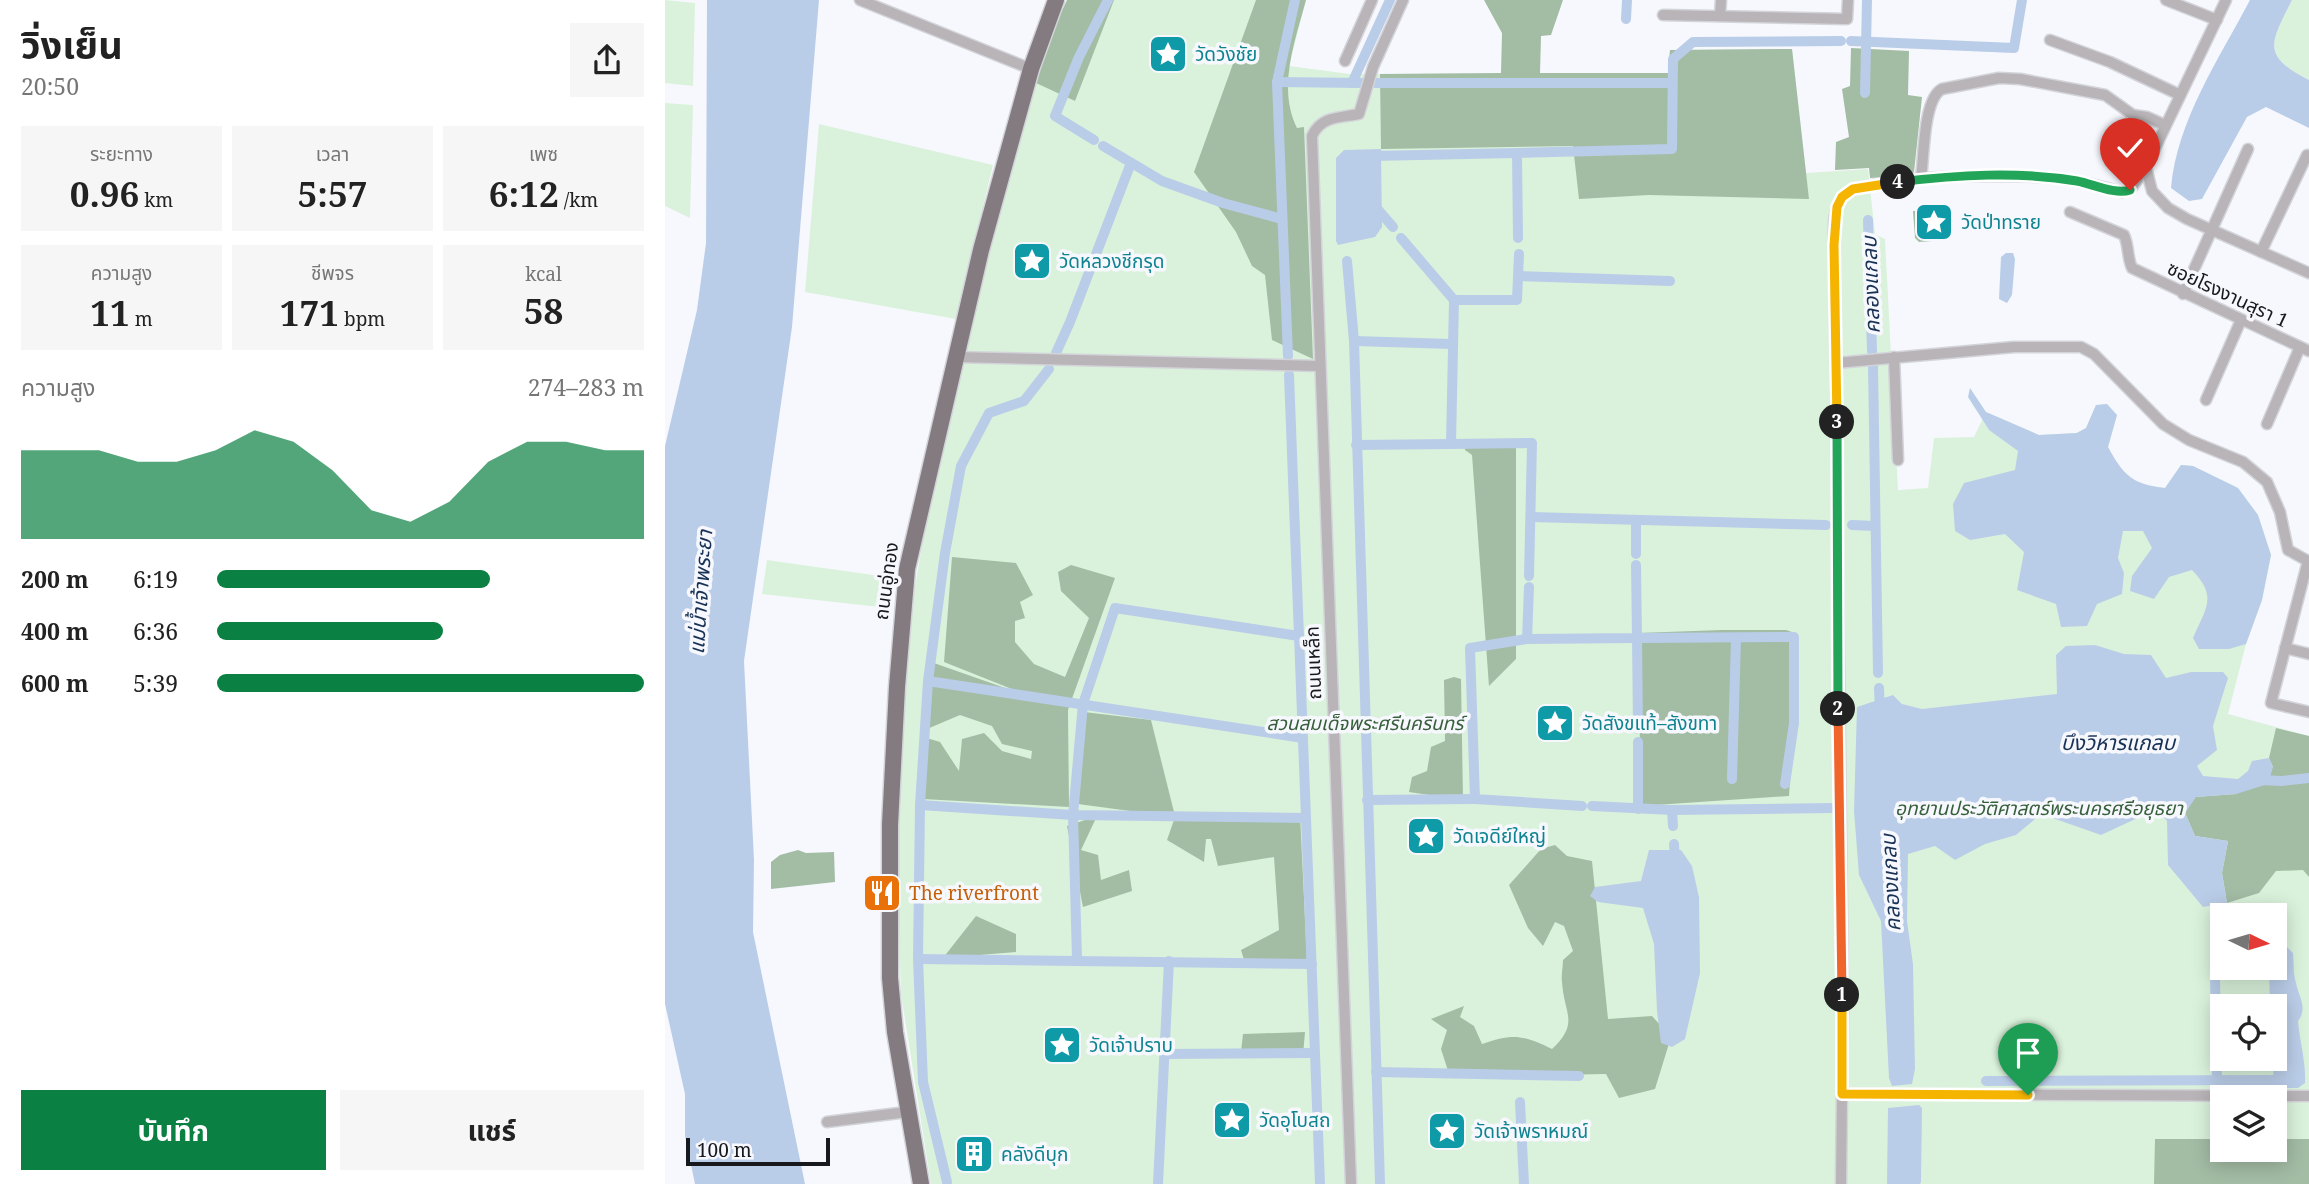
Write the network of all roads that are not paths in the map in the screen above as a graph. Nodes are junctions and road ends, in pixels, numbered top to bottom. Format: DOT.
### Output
graph roads {
  1 [pos="860,0"];
  2 [pos="1056,0"];
  3 [pos="1372,0"];
  4 [pos="1403,0"];
  5 [pos="1721,0"];
  6 [pos="1848,0"];
  7 [pos="2165,0"];
  8 [pos="2227,0"];
  9 [pos="1663,15"];
  10 [pos="1720,16"];
  11 [pos="2217,19"];
  12 [pos="2050,40"];
  13 [pos="1345,61"];
  14 [pos="1031,69"];
  15 [pos="2180,95"];
  16 [pos="2165,125"];
  17 [pos="2248,149"];
  18 [pos="2307,155"];
  19 [pos="2146,167"];
  20 [pos="1921,179"];
  21 [pos="2070,212"];
  22 [pos="2212,230"];
  23 [pos="2261,251"];
  24 [pos="2309,272"];
  25 [pos="2183,293"];
  26 [pos="2241,320"];
  27 [pos="2305,349"];
  28 [pos="955,357"];
  29 [pos="1894,357"];
  30 [pos="1836,363"];
  31 [pos="1319,366"];
  32 [pos="2206,400"];
  33 [pos="2267,424"];
  34 [pos="1898,460"];
  35 [pos="2285,648"];
  36 [pos="2309,654"];
  37 [pos="2309,712"];
  38 [pos="1842,1094"];
  39 [pos="2309,1096"];
  40 [pos="907,1112"];
  41 [pos="827,1122"];
  42 [pos="921,1184"];
  43 [pos="1351,1184"];
  44 [pos="1841,1184"];
  1 -- 14 [label="street"];
  2 -- 14 [label="main road, ถนนอู่ทอง"];
  3 -- 13 [label="street"];
  4 -- 31 [label="street, ถนนเหล็ก"];
  5 -- 10 [label="street"];
  6 -- 10 [label="street"];
  7 -- 11 [label="street"];
  8 -- 11 [label="street"];
  9 -- 10 [label="street"];
  11 -- 15 [label="street"];
  12 -- 15 [label="street"];
  14 -- 28 [label="main road, ถนนอู่ทอง"];
  15 -- 16 [label="street"];
  16 -- 19 [label="street"];
  16 -- 20 [label="street"];
  17 -- 22 [label="street"];
  18 -- 23 [label="street"];
  19 -- 20 [label="street"];
  19 -- 22 [label="street"];
  20 -- 30 [label="street"];
  21 -- 25 [label="street, ซอยโรงงานสุรา 1"];
  22 -- 23 [label="street"];
  22 -- 25 [label="street"];
  23 -- 24 [label="street"];
  25 -- 26 [label="street, ซอยโรงงานสุรา 1"];
  26 -- 27 [label="street, ซอยโรงงานสุรา 1"];
  26 -- 32 [label="street"];
  27 -- 33 [label="street"];
  28 -- 31 [label="street"];
  28 -- 40 [label="main road, ถนนอู่ทอง"];
  29 -- 30 [label="street"];
  29 -- 34 [label="street"];
  29 -- 35 [label="street"];
  30 -- 38 [label="street"];
  31 -- 43 [label="street, ถนนเหล็ก"];
  35 -- 36 [label="street"];
  35 -- 37 [label="street"];
  38 -- 39 [label="street"];
  38 -- 44 [label="street"];
  40 -- 41 [label="street"];
  40 -- 42 [label="main road, ถนนอู่ทอง"];
}
